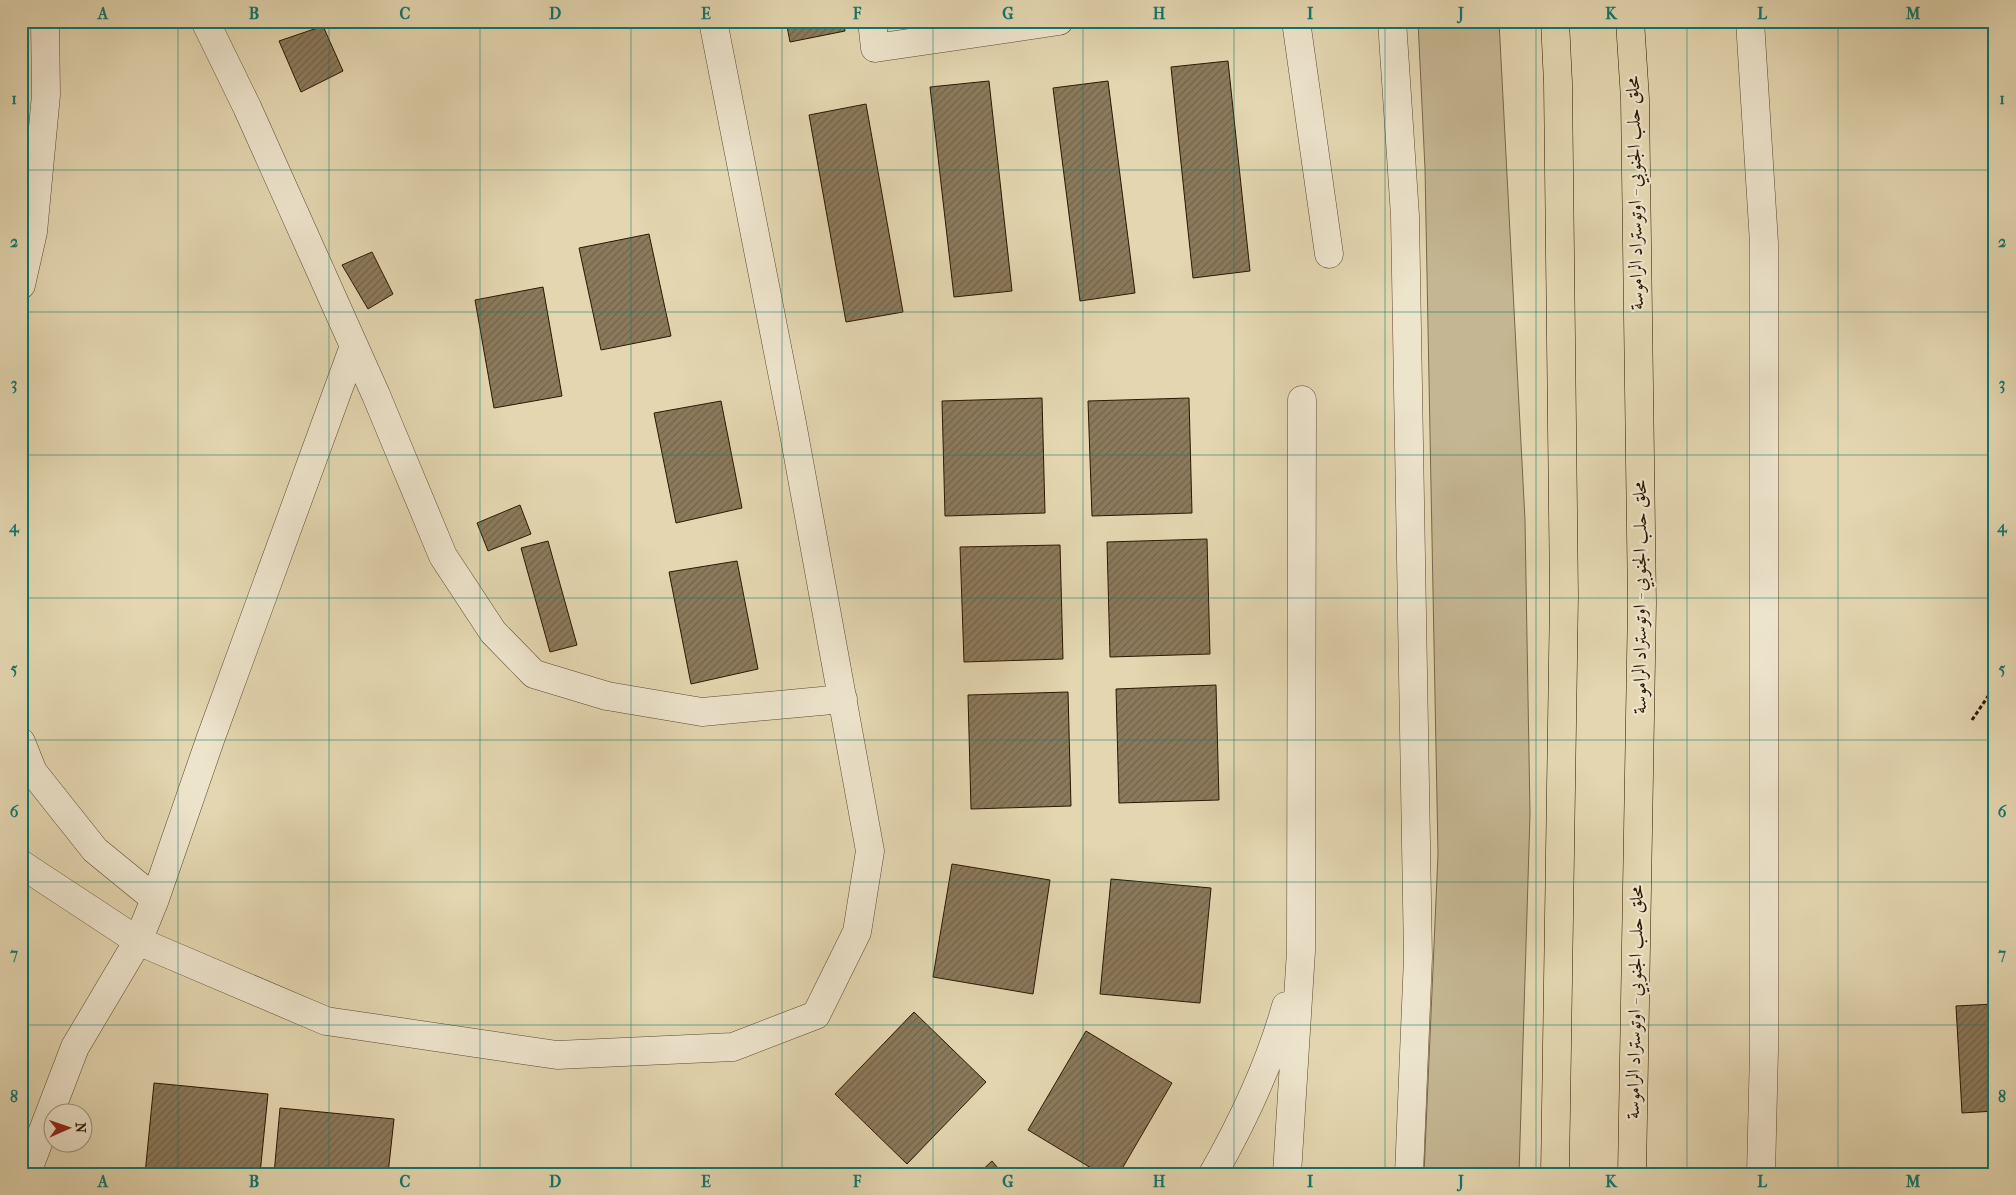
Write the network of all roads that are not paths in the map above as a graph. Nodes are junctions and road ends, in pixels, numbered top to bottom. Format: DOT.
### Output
graph roads {
  1 [pos="45,21"];
  2 [pos="205,21"];
  3 [pos="713,21"];
  4 [pos="872,21"];
  5 [pos="1059,21"];
  6 [pos="1296,21"];
  7 [pos="1392,21"];
  8 [pos="1554,21"];
  9 [pos="1630,21"];
  10 [pos="1750,21"];
  11 [pos="1329,254"];
  12 [pos="21,285"];
  13 [pos="354,346"];
  14 [pos="1302,400"];
  15 [pos="843,699"];
  16 [pos="21,742"];
  17 [pos="21,864"];
  18 [pos="155,899"];
  19 [pos="138,941"];
  20 [pos="1301,951"];
  21 [pos="28,1174"];
  22 [pos="1213,1174"];
  23 [pos="1287,1174"];
  24 [pos="1408,1174"];
  25 [pos="1555,1174"];
  26 [pos="1632,1174"];
  27 [pos="1760,1174"];
  1 -- 12 [label="street"];
  2 -- 13 [label="street"];
  3 -- 15 [label="street"];
  4 -- 5 [label="street"];
  6 -- 11 [label="street"];
  7 -- 24 [label="street"];
  8 -- 25 [label="highway"];
  9 -- 26 [label="highway, محلق حلب الجنوبي - اوتوستراد الراموسة"];
  10 -- 27 [label="street"];
  13 -- 15 [label="street"];
  13 -- 18 [label="street"];
  14 -- 20 [label="street"];
  15 -- 19 [label="street"];
  16 -- 18 [label="street"];
  17 -- 19 [label="street"];
  18 -- 19 [label="street"];
  19 -- 21 [label="street"];
  20 -- 22 [label="street"];
  20 -- 23 [label="street"];
}
